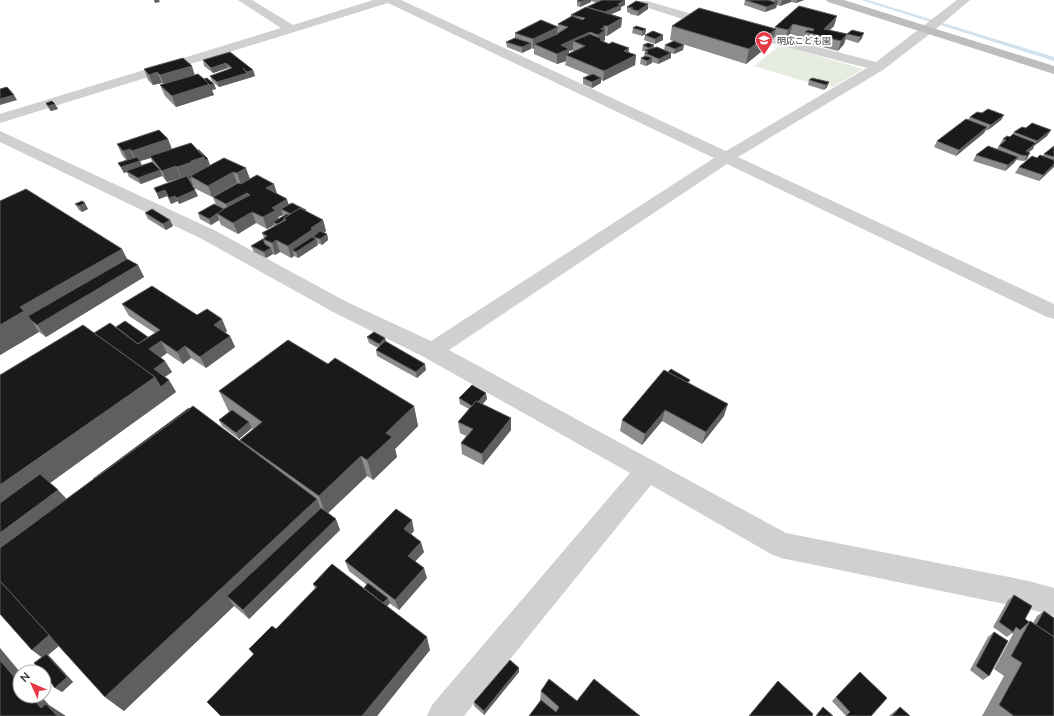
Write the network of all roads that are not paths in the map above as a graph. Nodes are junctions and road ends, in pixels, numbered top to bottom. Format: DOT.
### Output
graph roads {
  1 [pos="244,0"];
  2 [pos="385,0"];
  3 [pos="392,0"];
  4 [pos="832,0"];
  5 [pos="964,0"];
  6 [pos="643,4"];
  7 [pos="934,25"];
  8 [pos="290,29"];
  9 [pos="878,67"];
  10 [pos="1054,70"];
  11 [pos="0,119"];
  12 [pos="0,136"];
  13 [pos="725,158"];
  14 [pos="1054,312"];
  15 [pos="432,352"];
  16 [pos="648,470"];
  17 [pos="1054,602"];
  18 [pos="443,716"];
  1 -- 8 [label="street"];
  2 -- 8 [label="street"];
  3 -- 13 [label="street"];
  4 -- 7 [label="street"];
  5 -- 7 [label="street"];
  6 -- 9 [label="street"];
  7 -- 9 [label="street"];
  7 -- 10 [label="street"];
  8 -- 11 [label="street"];
  9 -- 13 [label="street"];
  12 -- 15 [label="street"];
  13 -- 14 [label="street"];
  13 -- 15 [label="street"];
  15 -- 16 [label="street"];
  16 -- 17 [label="street"];
  16 -- 18 [label="street"];
}
